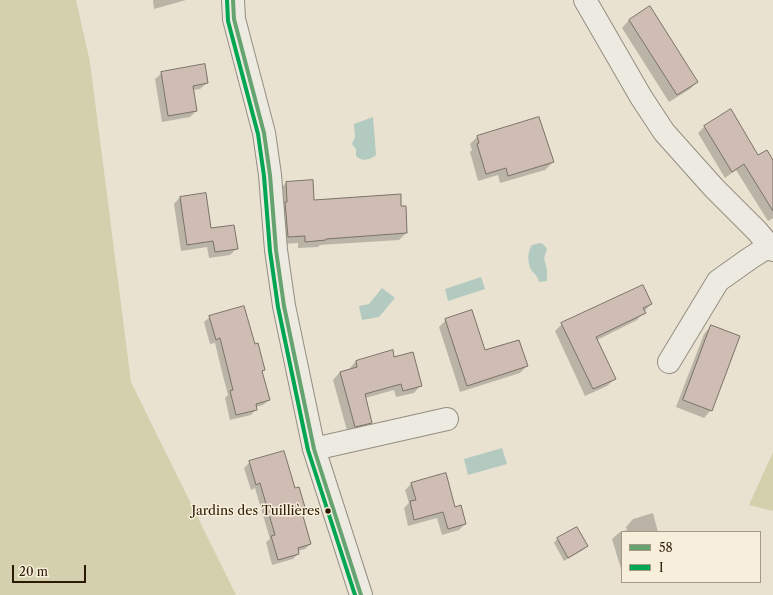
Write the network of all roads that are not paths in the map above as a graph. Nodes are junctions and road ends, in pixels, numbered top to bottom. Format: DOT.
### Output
graph roads {
  1 [pos="233,0"];
  2 [pos="585,0"];
  3 [pos="771,248"];
  4 [pos="668,362"];
  5 [pos="446,419"];
  6 [pos="314,449"];
  7 [pos="361,595"];
  1 -- 6 [label="street"];
  2 -- 3 [label="street"];
  3 -- 4 [label="street"];
  5 -- 6 [label="street"];
  6 -- 7 [label="street"];
}
